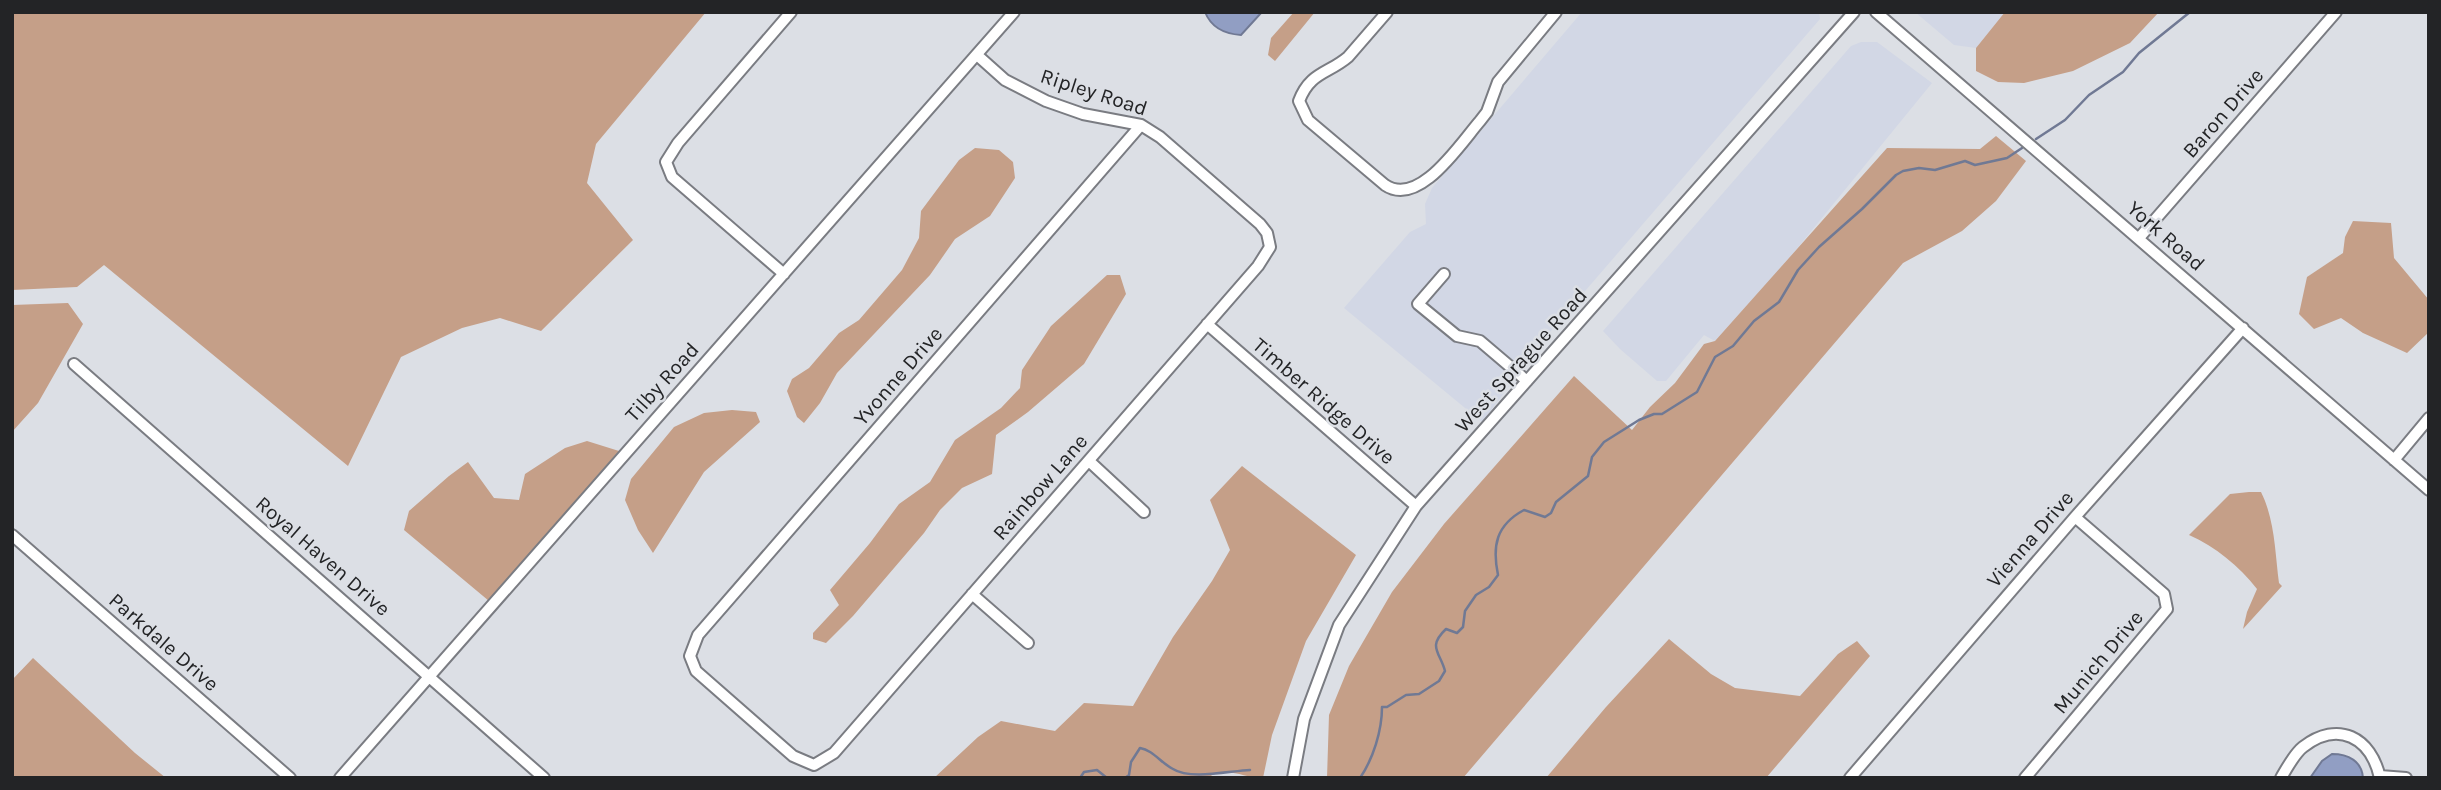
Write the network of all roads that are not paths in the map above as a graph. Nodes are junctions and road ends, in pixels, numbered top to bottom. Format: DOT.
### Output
graph roads {
  1 [pos="791,12"];
  2 [pos="1014,12"];
  3 [pos="1387,12"];
  4 [pos="1556,12"];
  5 [pos="1854,12"];
  6 [pos="1877,12"];
  7 [pos="2336,12"];
  8 [pos="976,55"];
  9 [pos="1141,125"];
  10 [pos="1260,224"];
  11 [pos="2140,238"];
  12 [pos="784,274"];
  13 [pos="1444,274"];
  14 [pos="1207,324"];
  15 [pos="2243,328"];
  16 [pos="74,364"];
  17 [pos="1527,381"];
  18 [pos="2429,418"];
  19 [pos="2394,460"];
  20 [pos="1088,461"];
  21 [pos="2429,490"];
  22 [pos="1416,506"];
  23 [pos="1144,512"];
  24 [pos="2075,517"];
  25 [pos="12,535"];
  26 [pos="972,594"];
  27 [pos="1028,643"];
  28 [pos="430,675"];
  29 [pos="814,765"];
  30 [pos="2380,777"];
  31 [pos="290,778"];
  32 [pos="340,778"];
  33 [pos="544,778"];
  34 [pos="1293,778"];
  35 [pos="1850,778"];
  36 [pos="2025,778"];
  37 [pos="2281,778"];
  38 [pos="2406,778"];
  1 -- 12 [label="street"];
  2 -- 8 [label="street, Tilby Road"];
  3 -- 4 [label="street"];
  5 -- 17 [label="street, West Sprague Road"];
  6 -- 11 [label="street, York Road"];
  7 -- 11 [label="street, Baron Drive"];
  8 -- 9 [label="street, Ripley Road"];
  8 -- 12 [label="street, Tilby Road"];
  9 -- 10 [label="street, Ripley Road"];
  9 -- 29 [label="street, Yvonne Drive"];
  10 -- 14 [label="street, Rainbow Lane"];
  11 -- 15 [label="street, York Road"];
  12 -- 28 [label="street, Tilby Road"];
  13 -- 17 [label="street"];
  14 -- 20 [label="street, Rainbow Lane"];
  14 -- 22 [label="street, Timber Ridge Drive"];
  15 -- 19 [label="street, York Road"];
  15 -- 24 [label="street, Vienna Drive"];
  16 -- 28 [label="street, Royal Haven Drive"];
  17 -- 22 [label="street, West Sprague Road"];
  18 -- 19 [label="street"];
  19 -- 21 [label="street, York Road"];
  20 -- 23 [label="street"];
  20 -- 26 [label="street, Rainbow Lane"];
  22 -- 34 [label="street, West Sprague Road"];
  24 -- 35 [label="street, Vienna Drive"];
  24 -- 36 [label="street, Munich Drive"];
  25 -- 31 [label="street, Parkdale Drive"];
  26 -- 27 [label="street"];
  26 -- 29 [label="street, Rainbow Lane"];
  28 -- 32 [label="street, Tilby Road"];
  28 -- 33 [label="street, Royal Haven Drive"];
  30 -- 37 [label="street"];
  30 -- 38 [label="street"];
}
